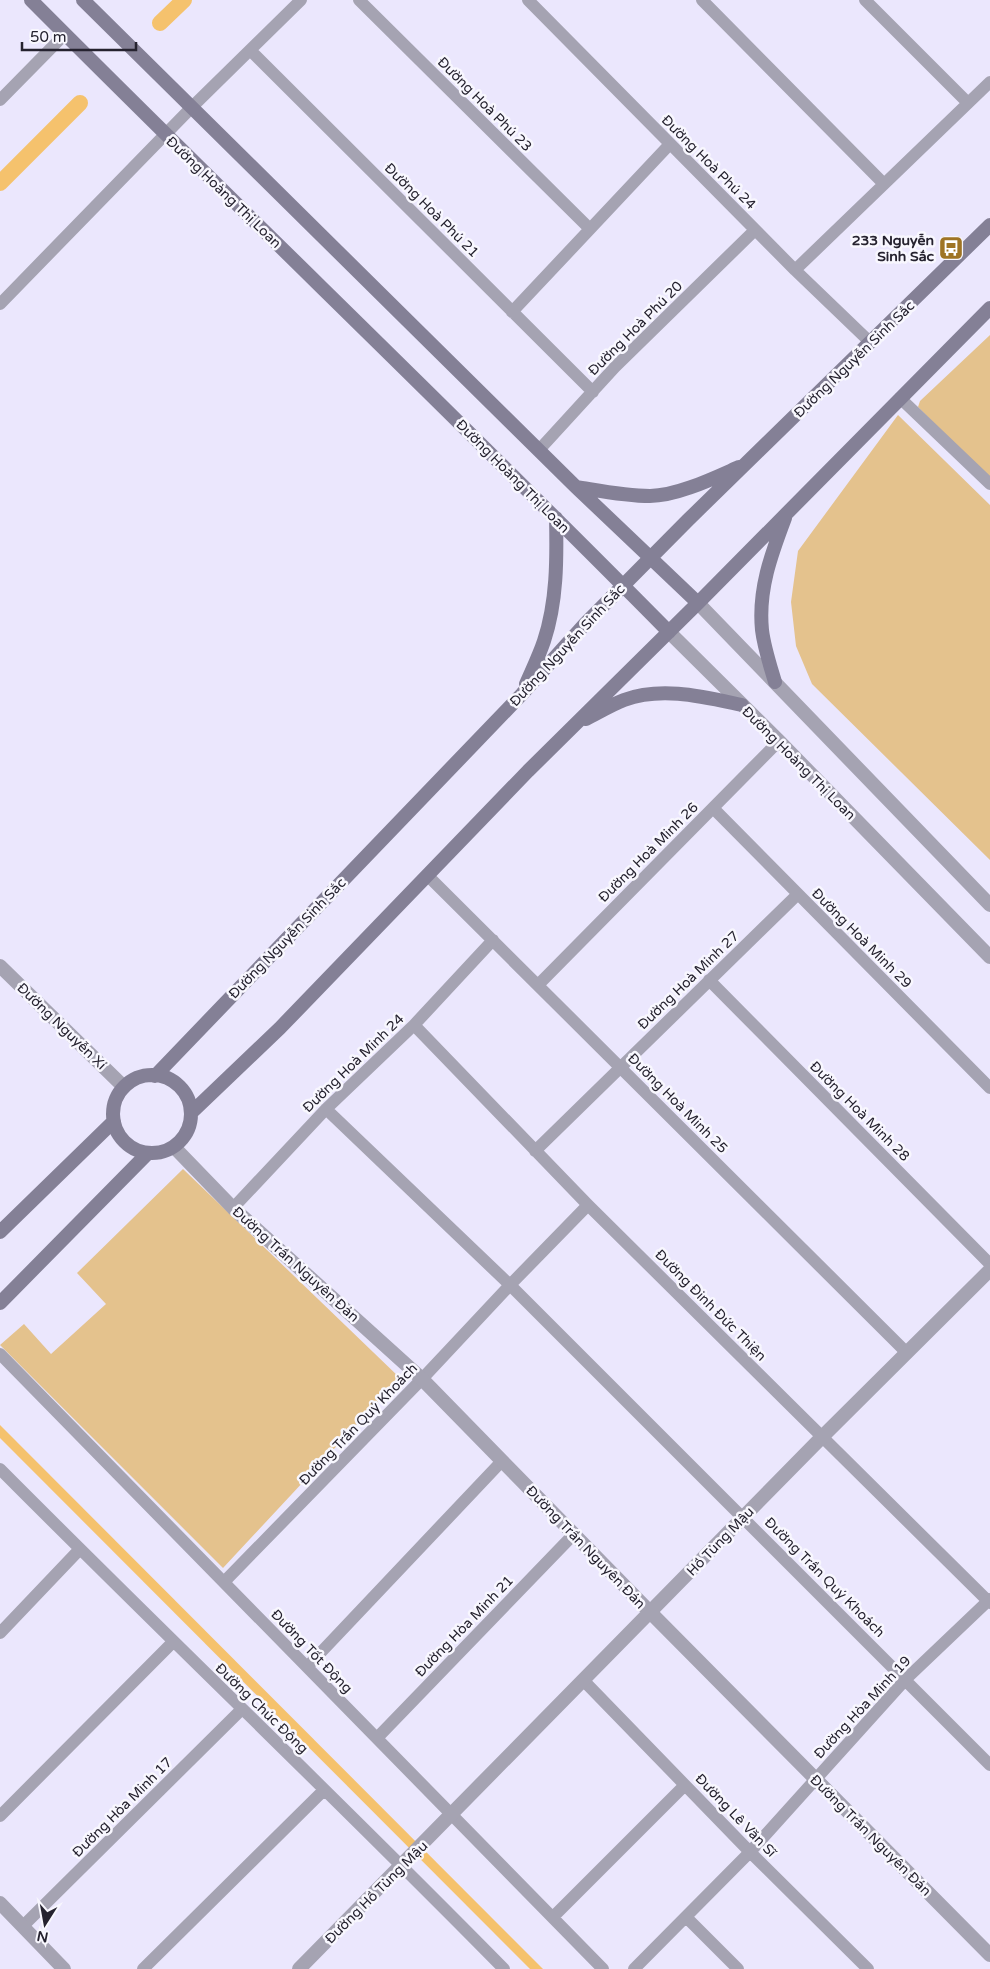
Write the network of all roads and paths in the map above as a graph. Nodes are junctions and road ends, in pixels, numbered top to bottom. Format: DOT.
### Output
graph roads {
  1 [pos="30,0"];
  2 [pos="83,0"];
  3 [pos="301,0"];
  4 [pos="359,0"];
  5 [pos="528,0"];
  6 [pos="702,0"];
  7 [pos="865,0"];
  8 [pos="65,34"];
  9 [pos="250,50"];
  10 [pos="990,82"];
  11 [pos="0,100"];
  12 [pos="968,103"];
  13 [pos="192,108"];
  14 [pos="166,135"];
  15 [pos="670,144"];
  16 [pos="884,184"];
  17 [pos="990,225"];
  18 [pos="590,229"];
  19 [pos="755,230"];
  20 [pos="795,270"];
  21 [pos="0,304"];
  22 [pos="990,308"];
  23 [pos="512,312"];
  24 [pos="871,343"];
  25 [pos="592,392"];
  26 [pos="900,398"];
  27 [pos="539,450"];
  28 [pos="749,462"];
  29 [pos="990,484"];
  30 [pos="576,487"];
  31 [pos="786,513"];
  32 [pos="556,518"];
  33 [pos="651,557"];
  34 [pos="623,586"];
  35 [pos="698,603"];
  36 [pos="669,632"];
  37 [pos="775,682"];
  38 [pos="522,694"];
  39 [pos="742,705"];
  40 [pos="574,726"];
  41 [pos="778,741"];
  42 [pos="713,808"];
  43 [pos="427,876"];
  44 [pos="798,894"];
  45 [pos="990,905"];
  46 [pos="493,940"];
  47 [pos="990,957"];
  48 [pos="0,966"];
  49 [pos="709,980"];
  50 [pos="538,984"];
  51 [pos="414,1025"];
  52 [pos="620,1066"];
  53 [pos="155,1076"];
  54 [pos="124,1087"];
  55 [pos="990,1088"];
  56 [pos="326,1109"];
  57 [pos="191,1113"];
  58 [pos="114,1121"];
  59 [pos="174,1147"];
  60 [pos="535,1151"];
  61 [pos="148,1153"];
  62 [pos="588,1205"];
  63 [pos="233,1208"];
  64 [pos="0,1232"];
  65 [pos="990,1264"];
  66 [pos="990,1270"];
  67 [pos="510,1285"];
  68 [pos="0,1303"];
  69 [pos="0,1354"];
  70 [pos="907,1354"];
  71 [pos="422,1379"];
  72 [pos="822,1437"];
  73 [pos="502,1462"];
  74 [pos="0,1469"];
  75 [pos="744,1518"];
  76 [pos="574,1534"];
  77 [pos="80,1549"];
  78 [pos="224,1582"];
  79 [pos="989,1601"];
  80 [pos="650,1612"];
  81 [pos="0,1633"];
  82 [pos="173,1642"];
  83 [pos="307,1667"];
  84 [pos="906,1679"];
  85 [pos="584,1681"];
  86 [pos="242,1709"];
  87 [pos="376,1738"];
  88 [pos="990,1765"];
  89 [pos="816,1779"];
  90 [pos="685,1785"];
  91 [pos="324,1790"];
  92 [pos="0,1816"];
  93 [pos="449,1817"];
  94 [pos="750,1852"];
  95 [pos="404,1863"];
  96 [pos="0,1903"];
  97 [pos="553,1917"];
  98 [pos="686,1917"];
  99 [pos="24,1926"];
  100 [pos="990,1955"];
  101 [pos="498,1967"];
  102 [pos="64,1969"];
  103 [pos="143,1969"];
  104 [pos="299,1969"];
  105 [pos="603,1969"];
  106 [pos="634,1969"];
  107 [pos="738,1969"];
  108 [pos="868,1969"];
  1 -- 8 [label="main road, Đường Hoàng Thị Loan"];
  2 -- 13 [label="main road"];
  3 -- 9 [label="street"];
  4 -- 18 [label="street, Đường Hoà Phú 23"];
  5 -- 15 [label="street, Đường Hoà Phú 24"];
  6 -- 16 [label="street"];
  7 -- 12 [label="street"];
  8 -- 11 [label="street"];
  8 -- 14 [label="main road, Đường Hoàng Thị Loan"];
  9 -- 13 [label="street"];
  9 -- 23 [label="street, Đường Hoà Phú 21"];
  10 -- 12 [label="street"];
  12 -- 16 [label="street"];
  13 -- 14 [label="street"];
  13 -- 27 [label="main road"];
  14 -- 21 [label="street"];
  14 -- 32 [label="main road, Đường Hoàng Thị Loan"];
  15 -- 18 [label="street"];
  15 -- 19 [label="street, Đường Hoà Phú 24"];
  16 -- 20 [label="street"];
  17 -- 24 [label="main road, Đường Nguyễn Sinh Sắc"];
  18 -- 23 [label="street"];
  19 -- 20 [label="street, Đường Hoà Phú 24"];
  19 -- 25 [label="street, Đường Hoà Phú 20"];
  20 -- 24 [label="street, Đường Hoà Phú 24"];
  22 -- 26 [label="main road"];
  23 -- 25 [label="street, Đường Hoà Phú 21"];
  24 -- 28 [label="main road, Đường Nguyễn Sinh Sắc"];
  25 -- 27 [label="street, Đường Hoà Phú 20"];
  26 -- 29 [label="street"];
  26 -- 31 [label="main road"];
  27 -- 30 [label="main road"];
  28 -- 30 [label="main road"];
  28 -- 33 [label="main road, Đường Nguyễn Sinh Sắc"];
  30 -- 33 [label="main road"];
  31 -- 35 [label="main road"];
  31 -- 37 [label="main road"];
  32 -- 34 [label="main road, Đường Hoàng Thị Loan"];
  32 -- 38 [label="main road"];
  33 -- 34 [label="main road, Đường Nguyễn Sinh Sắc"];
  33 -- 35 [label="main road"];
  34 -- 36 [label="main road, Đường Hoàng Thị Loan"];
  34 -- 38 [label="main road, Đường Nguyễn Sinh Sắc"];
  35 -- 36 [label="main road"];
  35 -- 37 [label="street"];
  36 -- 39 [label="street, Đường Hoàng Thị Loan"];
  36 -- 40 [label="main road"];
  37 -- 45 [label="street"];
  38 -- 53 [label="main road, Đường Nguyễn Sinh Sắc"];
  39 -- 40 [label="main road"];
  39 -- 41 [label="street, Đường Hoàng Thị Loan"];
  40 -- 43 [label="main road"];
  41 -- 42 [label="street, Đường Hoà Minh 26"];
  41 -- 47 [label="street, Đường Hoàng Thị Loan"];
  42 -- 44 [label="street, Đường Hoà Minh 29"];
  42 -- 50 [label="street, Đường Hoà Minh 26"];
  43 -- 46 [label="street, Đường Hoà Minh 25"];
  43 -- 57 [label="main road"];
  44 -- 49 [label="street, Đường Hoà Minh 27"];
  44 -- 55 [label="street, Đường Hoà Minh 29"];
  46 -- 50 [label="street, Đường Hoà Minh 25"];
  46 -- 51 [label="street, Đường Hoà Minh 24"];
  48 -- 54 [label="street, Đường Nguyễn Xí"];
  49 -- 52 [label="street, Đường Hoà Minh 27"];
  49 -- 65 [label="street, Đường Hoà Minh 28"];
  50 -- 52 [label="street, Đường Hoà Minh 25"];
  51 -- 56 [label="street, Đường Hoà Minh 24"];
  51 -- 60 [label="street, Đường Đinh Đức Thiện"];
  52 -- 60 [label="street, Đường Hoà Minh 27"];
  52 -- 70 [label="street, Đường Hoà Minh 25"];
  53 -- 54 [label="main road"];
  53 -- 57 [label="main road"];
  54 -- 58 [label="main road"];
  56 -- 63 [label="street, Đường Hoà Minh 24"];
  56 -- 67 [label="street, Đường Trần Quý Khoách"];
  57 -- 59 [label="main road"];
  58 -- 61 [label="main road"];
  58 -- 64 [label="main road"];
  59 -- 61 [label="main road"];
  59 -- 63 [label="street, Đường Trần Nguyên Đán"];
  60 -- 62 [label="street, Đường Đinh Đức Thiện"];
  61 -- 68 [label="main road"];
  62 -- 67 [label="street, Đường Trần Quý Khoách"];
  62 -- 72 [label="street, Đường Đinh Đức Thiện"];
  63 -- 71 [label="street, Đường Trần Nguyên Đán"];
  66 -- 70 [label="street, Hồ Tùng Mậu"];
  67 -- 71 [label="street, Đường Trần Quý Khoách"];
  67 -- 75 [label="street, Đường Trần Quý Khoách"];
  69 -- 78 [label="street, Đường Tốt Động"];
  70 -- 72 [label="street, Hồ Tùng Mậu"];
  71 -- 73 [label="street, Đường Trần Nguyên Đán"];
  71 -- 78 [label="street, Đường Trần Quý Khoách"];
  72 -- 75 [label="street, Hồ Tùng Mậu"];
  72 -- 79 [label="street, Đường Đinh Đức Thiện"];
  73 -- 76 [label="street, Đường Trần Nguyên Đán"];
  73 -- 83 [label="street"];
  74 -- 77 [label="street, Đường Chúc Động"];
  75 -- 80 [label="street, Hồ Tùng Mậu"];
  75 -- 84 [label="street, Đường Trần Quý Khoách"];
  76 -- 80 [label="street, Đường Trần Nguyên Đán"];
  76 -- 87 [label="street, Đường Hòa Minh 21"];
  77 -- 81 [label="street"];
  77 -- 82 [label="street, Đường Chúc Động"];
  78 -- 83 [label="street, Đường Tốt Động"];
  79 -- 84 [label="street, Đường Hòa Minh 19"];
  80 -- 85 [label="street, Hồ Tùng Mậu"];
  80 -- 89 [label="street, Đường Trần Nguyên Đán"];
  82 -- 86 [label="street, Đường Chúc Động"];
  82 -- 92 [label="street"];
  83 -- 87 [label="street, Đường Tốt Động"];
  84 -- 88 [label="street, Đường Trần Quý Khoách"];
  84 -- 89 [label="street, Đường Hòa Minh 19"];
  85 -- 90 [label="street, Đường Lê Văn Sĩ"];
  85 -- 93 [label="street, Hồ Tùng Mậu"];
  86 -- 91 [label="street, Đường Chúc Động"];
  86 -- 99 [label="street, Đường Hòa Minh 17"];
  87 -- 93 [label="street, Đường Tốt Động"];
  89 -- 94 [label="street, Đường Hòa Minh 19"];
  89 -- 100 [label="street, Đường Trần Nguyên Đán"];
  90 -- 94 [label="street, Đường Lê Văn Sĩ"];
  90 -- 97 [label="street"];
  91 -- 95 [label="street, Đường Chúc Động"];
  91 -- 103 [label="street"];
  93 -- 95 [label="street, Đường Hồ Tùng Mậu"];
  93 -- 97 [label="street, Đường Tốt Động"];
  94 -- 98 [label="street, Đường Hòa Minh 19"];
  94 -- 108 [label="street, Đường Lê Văn Sĩ"];
  95 -- 101 [label="street, Đường Chúc Động"];
  95 -- 104 [label="street, Đường Hồ Tùng Mậu"];
  96 -- 99 [label="street"];
  97 -- 105 [label="street, Đường Tốt Động"];
  98 -- 106 [label="street, Đường Hòa Minh 19"];
  98 -- 107 [label="street"];
  99 -- 102 [label="street"];
}
